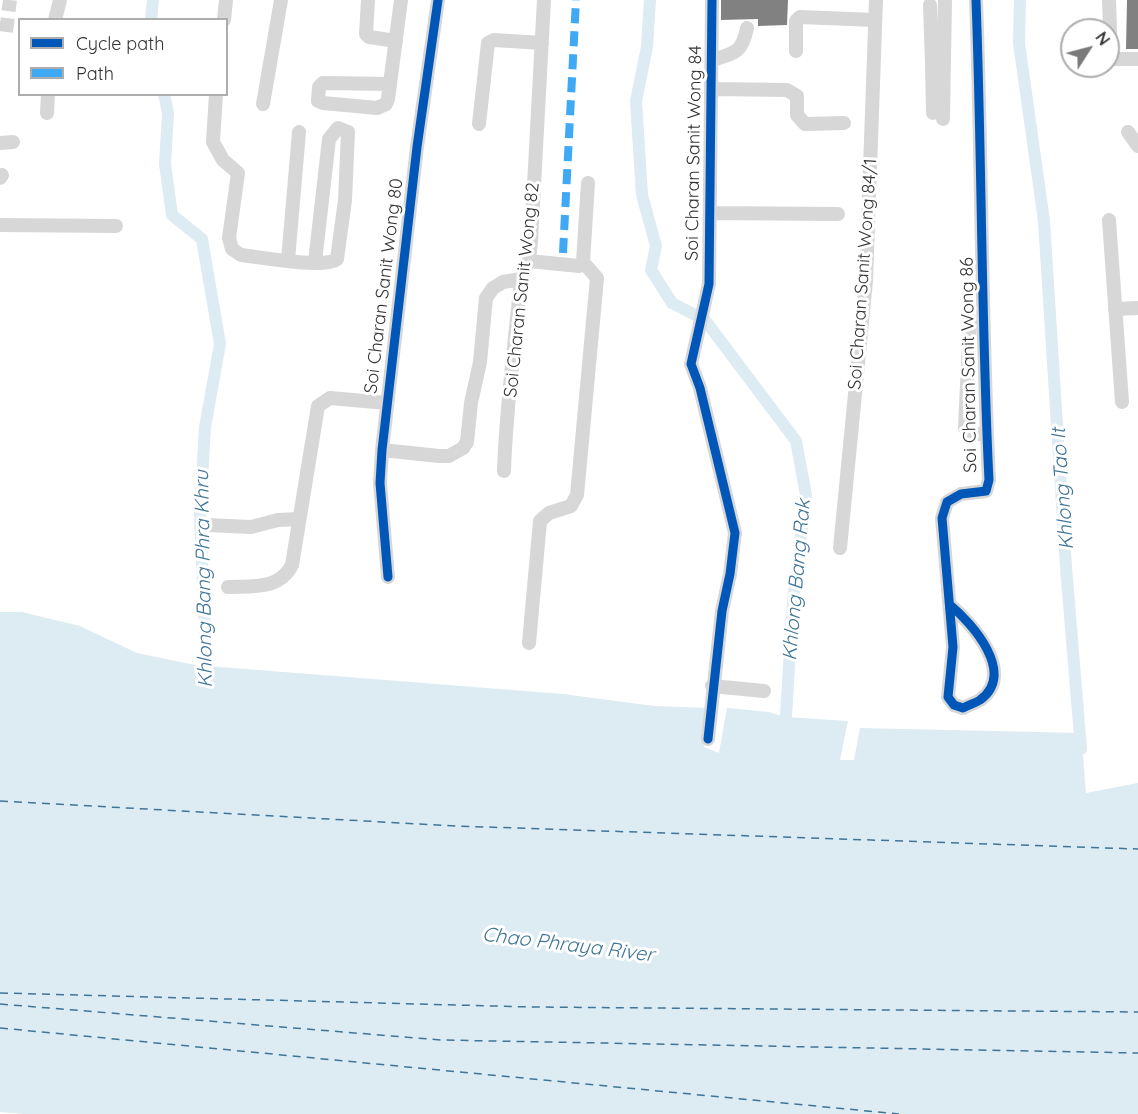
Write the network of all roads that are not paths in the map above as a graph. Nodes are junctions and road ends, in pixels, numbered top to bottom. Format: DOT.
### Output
graph roads {
  1 [pos="60,0"];
  2 [pos="226,0"];
  3 [pos="281,0"];
  4 [pos="368,0"];
  5 [pos="401,0"];
  6 [pos="438,0"];
  7 [pos="544,0"];
  8 [pos="712,0"];
  9 [pos="876,0"];
  10 [pos="945,0"];
  11 [pos="976,0"];
  12 [pos="1109,0"];
  13 [pos="930,5"];
  14 [pos="56,18"];
  15 [pos="224,18"];
  16 [pos="875,20"];
  17 [pos="747,28"];
  18 [pos="396,41"];
  19 [pos="542,43"];
  20 [pos="796,51"];
  21 [pos="1138,59"];
  22 [pos="712,60"];
  23 [pos="938,63"];
  24 [pos="390,84"];
  25 [pos="711,89"];
  26 [pos="48,96"];
  27 [pos="216,96"];
  28 [pos="263,104"];
  29 [pos="47,113"];
  30 [pos="938,116"];
  31 [pos="844,123"];
  32 [pos="479,124"];
  33 [pos="299,132"];
  34 [pos="1128,132"];
  35 [pos="1138,146"];
  36 [pos="588,183"];
  37 [pos="710,213"];
  38 [pos="838,214"];
  39 [pos="1109,220"];
  40 [pos="0,225"];
  41 [pos="116,226"];
  42 [pos="288,260"];
  43 [pos="529,261"];
  44 [pos="315,262"];
  45 [pos="583,262"];
  46 [pos="521,279"];
  47 [pos="1138,308"];
  48 [pos="1115,309"];
  49 [pos="970,320"];
  50 [pos="1122,402"];
  51 [pos="387,403"];
  52 [pos="986,434"];
  53 [pos="382,450"];
  54 [pos="504,471"];
  55 [pos="300,519"];
  56 [pos="208,525"];
  57 [pos="840,548"];
  58 [pos="388,577"];
  59 [pos="228,587"];
  60 [pos="950,605"];
  61 [pos="529,643"];
  62 [pos="712,686"];
  63 [pos="764,691"];
  64 [pos="708,739"];
  1 -- 14 [label="street"];
  2 -- 15 [label="street"];
  3 -- 28 [label="street"];
  4 -- 18 [label="street"];
  5 -- 18 [label="street"];
  6 -- 51 [label="street, Soi Charan Sanit Wong 80"];
  7 -- 19 [label="street, Soi Charan Sanit Wong 82"];
  8 -- 22 [label="street, Soi Charan Sanit Wong 84"];
  9 -- 16 [label="street, Soi Charan Sanit Wong 84/1"];
  10 -- 23 [label="street"];
  11 -- 52 [label="street, Soi Charan Sanit Wong 86"];
  12 -- 21 [label="street"];
  13 -- 23 [label="street"];
  16 -- 20 [label="street"];
  16 -- 57 [label="street, Soi Charan Sanit Wong 84/1"];
  17 -- 22 [label="street"];
  18 -- 24 [label="street"];
  19 -- 32 [label="street"];
  19 -- 43 [label="street, Soi Charan Sanit Wong 82"];
  22 -- 25 [label="street, Soi Charan Sanit Wong 84"];
  23 -- 30 [label="street"];
  24 -- 24 [label="street"];
  25 -- 31 [label="street"];
  25 -- 37 [label="street, Soi Charan Sanit Wong 84"];
  26 -- 29 [label="street"];
  27 -- 42 [label="street"];
  33 -- 42 [label="street"];
  34 -- 35 [label="street"];
  36 -- 45 [label="street"];
  37 -- 38 [label="street"];
  37 -- 62 [label="street, Soi Charan Sanit Wong 84"];
  39 -- 48 [label="street"];
  40 -- 41 [label="street"];
  42 -- 44 [label="street"];
  43 -- 45 [label="street"];
  43 -- 46 [label="street, Soi Charan Sanit Wong 82"];
  44 -- 44 [label="street"];
  45 -- 61 [label="street"];
  46 -- 53 [label="street"];
  46 -- 54 [label="street, Soi Charan Sanit Wong 82"];
  47 -- 48 [label="street"];
  48 -- 50 [label="street"];
  49 -- 52 [label="street"];
  51 -- 53 [label="street, Soi Charan Sanit Wong 80"];
  51 -- 55 [label="street"];
  52 -- 60 [label="street, Soi Charan Sanit Wong 86"];
  53 -- 58 [label="street, Soi Charan Sanit Wong 80"];
  55 -- 56 [label="street"];
  55 -- 59 [label="street"];
  60 -- 60 [label="street, Soi Charan Sanit Wong 86"];
  62 -- 63 [label="street"];
  62 -- 64 [label="street, Soi Charan Sanit Wong 84"];
}
